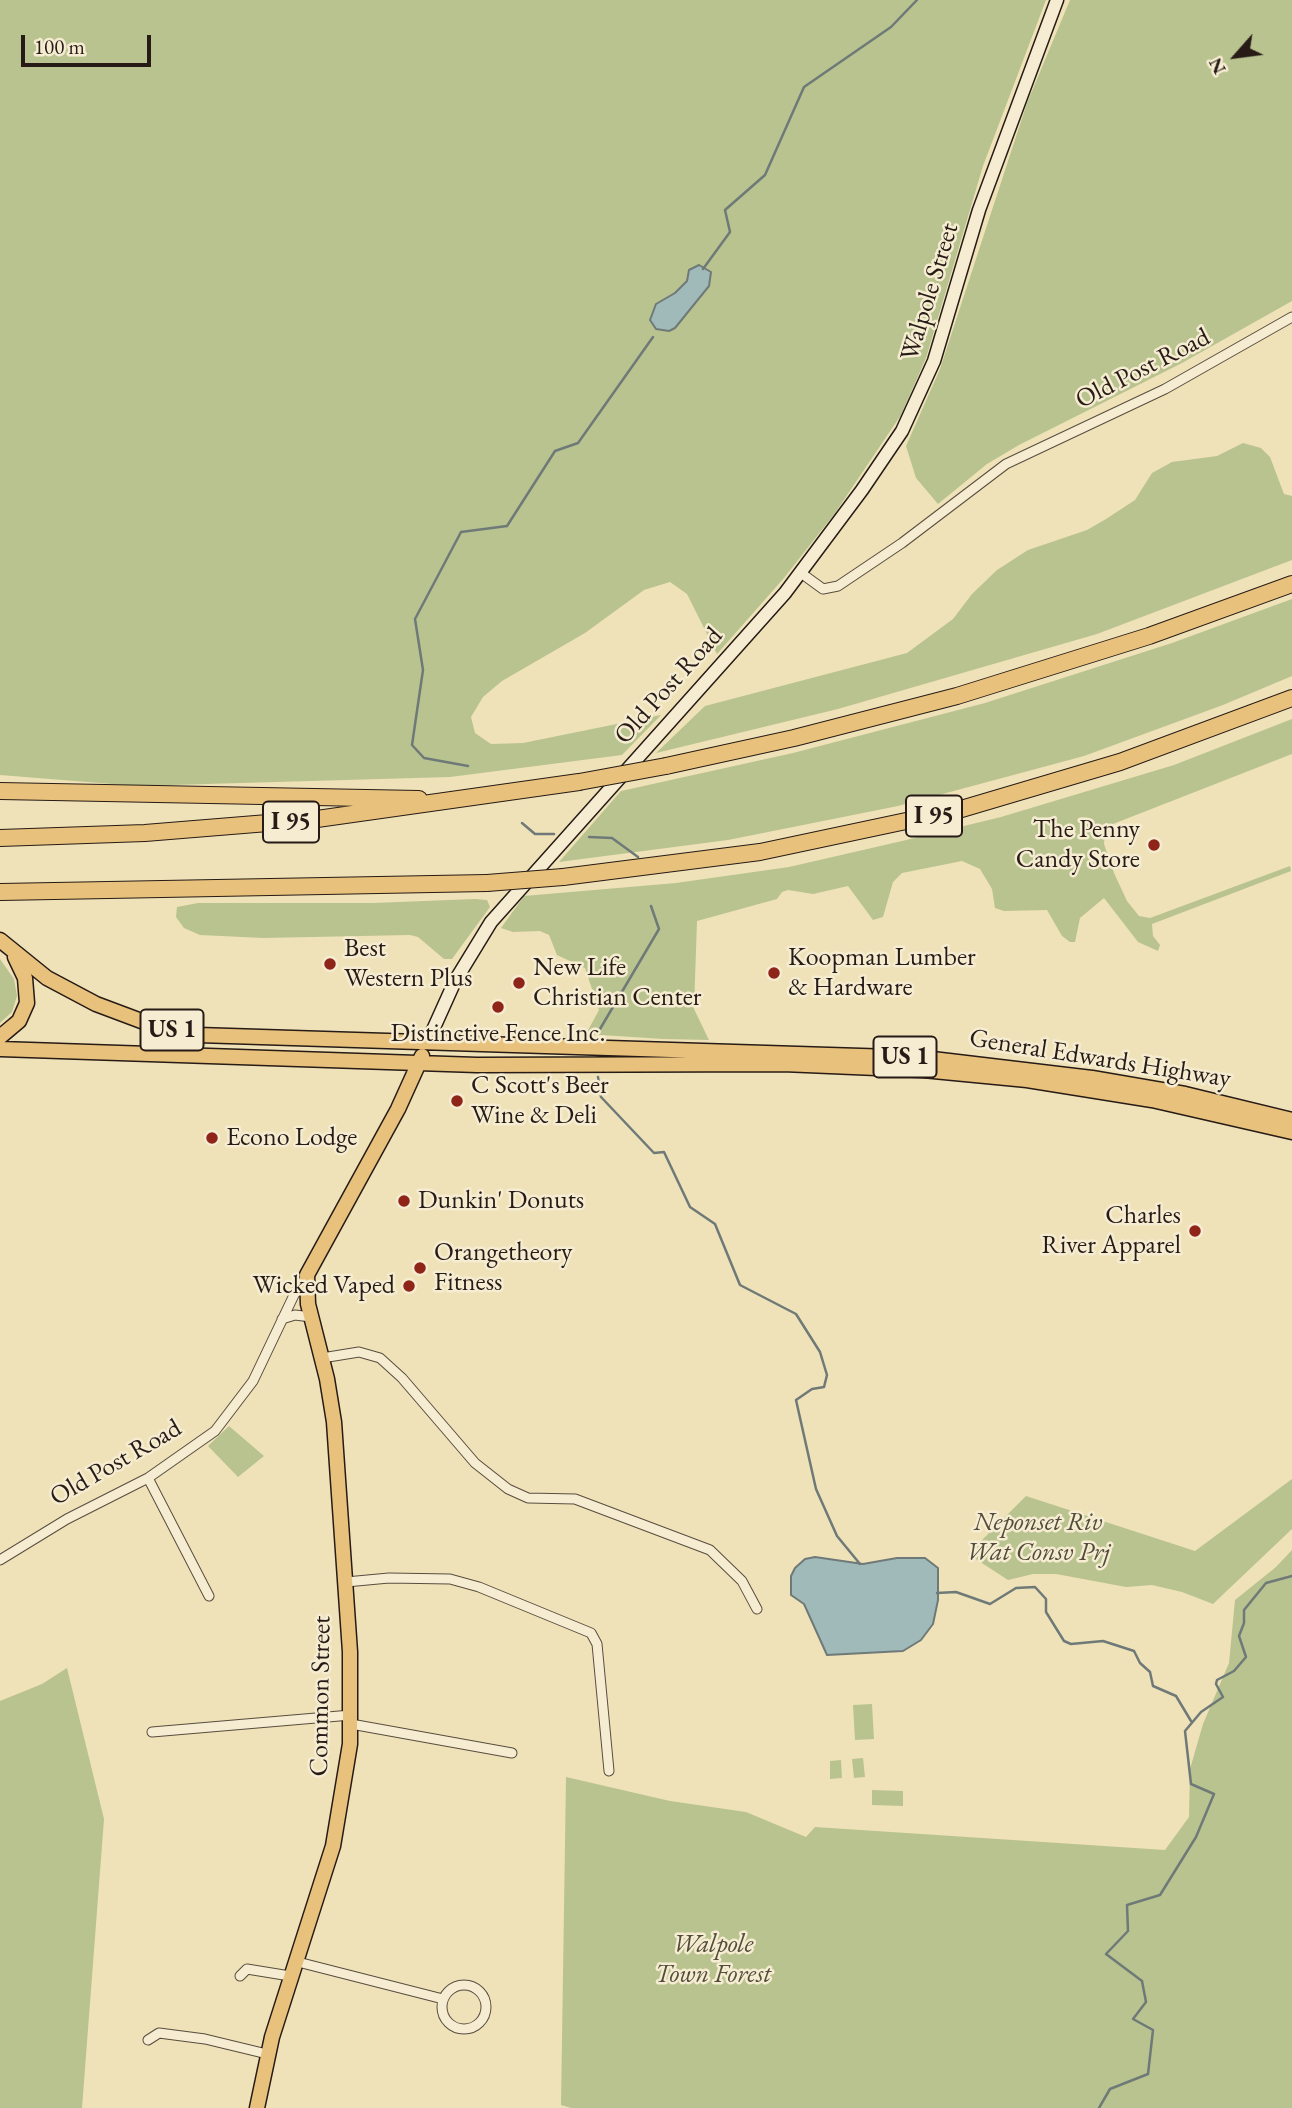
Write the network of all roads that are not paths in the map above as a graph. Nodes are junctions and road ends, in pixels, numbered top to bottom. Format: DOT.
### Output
graph roads {
  1 [pos="1057,0"];
  2 [pos="1292,317"];
  3 [pos="801,573"];
  4 [pos="1292,584"];
  5 [pos="1292,698"];
  6 [pos="0,791"];
  7 [pos="460,801"];
  8 [pos="0,838"];
  9 [pos="0,892"];
  10 [pos="4,944"];
  11 [pos="0,1037"];
  12 [pos="428,1041"];
  13 [pos="0,1049"];
  14 [pos="419,1063"];
  15 [pos="1292,1120"];
  16 [pos="1292,1132"];
  17 [pos="307,1275"];
  18 [pos="311,1317"];
  19 [pos="282,1319"];
  20 [pos="322,1358"];
  21 [pos="148,1478"];
  22 [pos="0,1560"];
  23 [pos="346,1583"];
  24 [pos="209,1595"];
  25 [pos="757,1609"];
  26 [pos="351,1719"];
  27 [pos="152,1732"];
  28 [pos="512,1753"];
  29 [pos="609,1771"];
  30 [pos="295,1961"];
  31 [pos="240,1976"];
  32 [pos="289,1976"];
  33 [pos="443,1999"];
  34 [pos="148,2040"];
  35 [pos="267,2054"];
  36 [pos="257,2108"];
  1 -- 3 [label="main road, Walpole Street"];
  2 -- 3 [label="street, Old Post Road"];
  3 -- 12 [label="main road, Old Post Road"];
  4 -- 7 [label="highway, I 95, bridge"];
  5 -- 9 [label="highway, I 95, bridge"];
  6 -- 7 [label="highway"];
  7 -- 8 [label="highway, I 95"];
  10 -- 11 [label="main road"];
  10 -- 12 [label="main road, General Edwards Highway / US 1"];
  12 -- 14 [label="main road, Old Post Road"];
  12 -- 15 [label="main road, General Edwards Highway / US 1"];
  13 -- 14 [label="main road, General Edwards Highway / US 1"];
  14 -- 16 [label="main road, General Edwards Highway / US 1"];
  14 -- 17 [label="main road, Old Post Road"];
  17 -- 18 [label="main road, Common Street"];
  17 -- 19 [label="street, Old Post Road"];
  18 -- 19 [label="street"];
  18 -- 20 [label="main road, Common Street"];
  19 -- 21 [label="street, Old Post Road"];
  20 -- 23 [label="main road, Common Street"];
  20 -- 25 [label="street"];
  21 -- 22 [label="street, Old Post Road"];
  21 -- 24 [label="street"];
  23 -- 26 [label="main road, Common Street"];
  23 -- 29 [label="street"];
  26 -- 27 [label="street"];
  26 -- 28 [label="street"];
  26 -- 30 [label="main road, Common Street"];
  30 -- 32 [label="main road, Common Street"];
  30 -- 33 [label="street"];
  31 -- 32 [label="street"];
  32 -- 35 [label="main road, Common Street"];
  33 -- 33 [label="street"];
  34 -- 35 [label="street"];
  35 -- 36 [label="main road, Common Street"];
}
